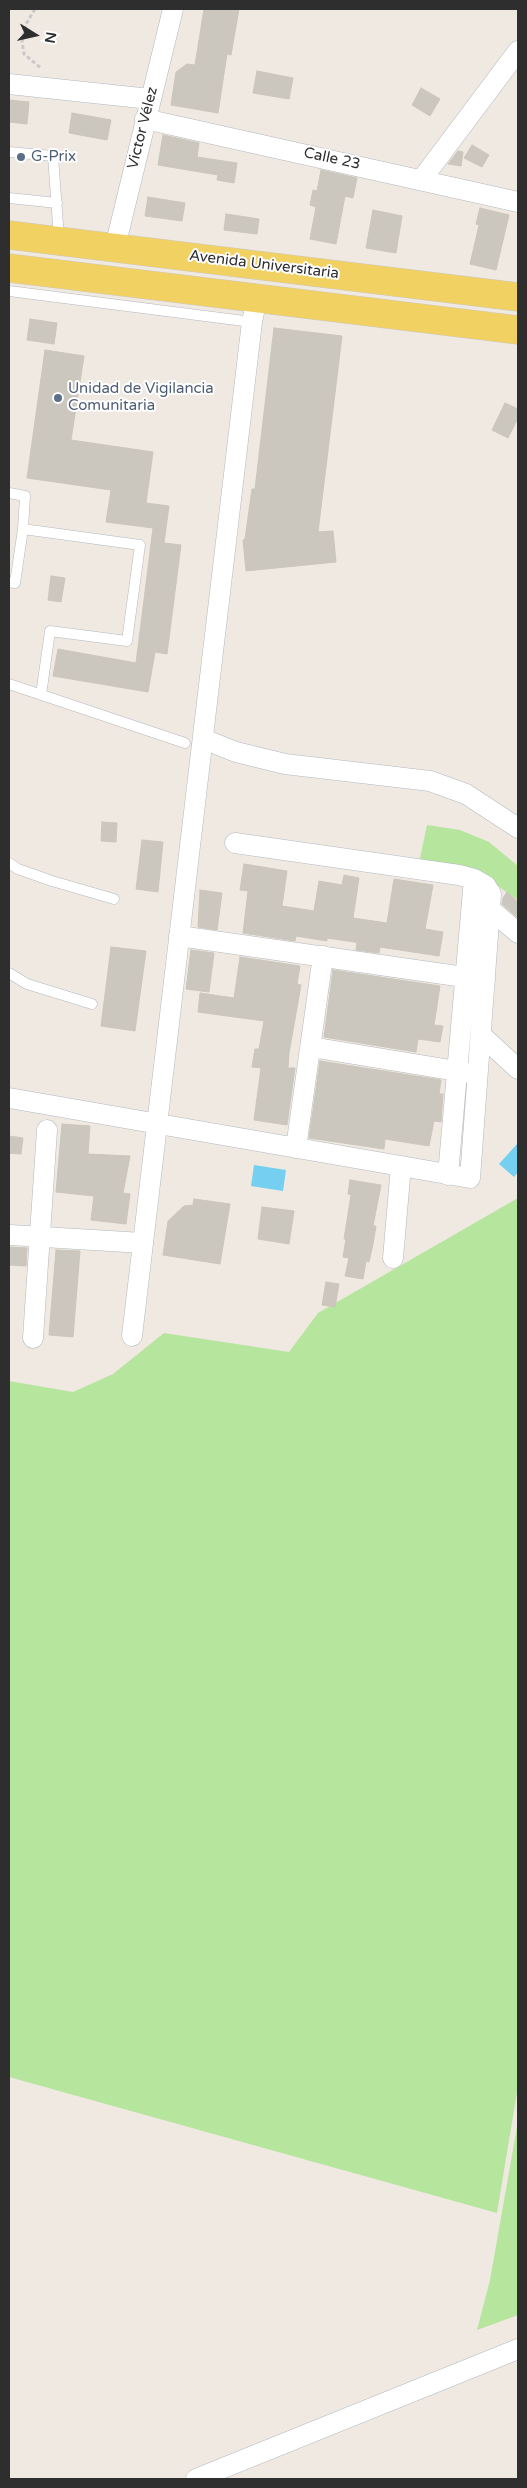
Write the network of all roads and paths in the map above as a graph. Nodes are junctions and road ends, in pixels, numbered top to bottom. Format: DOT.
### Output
graph roads {
  1 [pos="35,9"];
  2 [pos="172,9"];
  3 [pos="518,51"];
  4 [pos="9,84"];
  5 [pos="48,88"];
  6 [pos="150,99"];
  7 [pos="145,119"];
  8 [pos="9,152"];
  9 [pos="422,178"];
  10 [pos="9,198"];
  11 [pos="518,202"];
  12 [pos="57,203"];
  13 [pos="9,235"];
  14 [pos="59,240"];
  15 [pos="115,247"];
  16 [pos="9,268"];
  17 [pos="9,291"];
  18 [pos="518,297"];
  19 [pos="254,310"];
  20 [pos="518,330"];
  21 [pos="9,494"];
  22 [pos="23,529"];
  23 [pos="9,582"];
  24 [pos="9,684"];
  25 [pos="41,695"];
  26 [pos="196,744"];
  27 [pos="518,828"];
  28 [pos="235,843"];
  29 [pos="9,863"];
  30 [pos="474,879"];
  31 [pos="114,899"];
  32 [pos="490,909"];
  33 [pos="518,933"];
  34 [pos="179,936"];
  35 [pos="323,956"];
  36 [pos="9,972"];
  37 [pos="465,976"];
  38 [pos="485,980"];
  39 [pos="92,1004"];
  40 [pos="481,1035"];
  41 [pos="311,1047"];
  42 [pos="518,1069"];
  43 [pos="457,1070"];
  44 [pos="478,1074"];
  45 [pos="9,1098"];
  46 [pos="156,1125"];
  47 [pos="47,1130"];
  48 [pos="296,1148"];
  49 [pos="401,1166"];
  50 [pos="448,1175"];
  51 [pos="10,1235"];
  52 [pos="40,1237"];
  53 [pos="143,1243"];
  54 [pos="392,1258"];
  55 [pos="132,1336"];
  56 [pos="34,1338"];
  57 [pos="518,2349"];
  58 [pos="196,2479"];
  1 -- 5 [label="path"];
  2 -- 6 [label="street, Victor Vélez"];
  3 -- 9 [label="street"];
  4 -- 5 [label="street"];
  5 -- 6 [label="street"];
  6 -- 7 [label="street, Victor Vélez"];
  7 -- 9 [label="street, Calle 23"];
  7 -- 15 [label="street, Victor Vélez"];
  8 -- 12 [label="lane"];
  9 -- 11 [label="street, Calle 23"];
  10 -- 12 [label="lane"];
  12 -- 14 [label="lane"];
  13 -- 14 [label="main road, Avenida Universitaria"];
  14 -- 15 [label="main road, Avenida Universitaria"];
  15 -- 18 [label="main road, Avenida Universitaria"];
  16 -- 19 [label="main road"];
  17 -- 19 [label="lane"];
  19 -- 20 [label="main road"];
  19 -- 26 [label="street"];
  21 -- 22 [label="lane"];
  22 -- 23 [label="lane"];
  22 -- 25 [label="lane"];
  24 -- 25 [label="lane"];
  25 -- 26 [label="lane"];
  26 -- 27 [label="street"];
  26 -- 34 [label="street"];
  28 -- 30 [label="street"];
  29 -- 31 [label="lane"];
  30 -- 32 [label="street"];
  30 -- 37 [label="street"];
  32 -- 33 [label="street"];
  32 -- 38 [label="street"];
  34 -- 35 [label="street"];
  34 -- 46 [label="street"];
  35 -- 37 [label="street"];
  35 -- 41 [label="street"];
  36 -- 39 [label="lane"];
  37 -- 38 [label="street"];
  37 -- 43 [label="street"];
  38 -- 40 [label="street"];
  40 -- 42 [label="street"];
  40 -- 44 [label="street"];
  41 -- 43 [label="street"];
  41 -- 48 [label="street"];
  43 -- 44 [label="street"];
  43 -- 50 [label="street"];
  44 -- 50 [label="street"];
  45 -- 46 [label="street"];
  46 -- 48 [label="street"];
  46 -- 53 [label="street"];
  47 -- 52 [label="street"];
  48 -- 49 [label="street"];
  49 -- 50 [label="street"];
  49 -- 54 [label="street"];
  51 -- 52 [label="street"];
  52 -- 53 [label="street"];
  52 -- 56 [label="street"];
  53 -- 55 [label="street"];
  57 -- 58 [label="street"];
}
